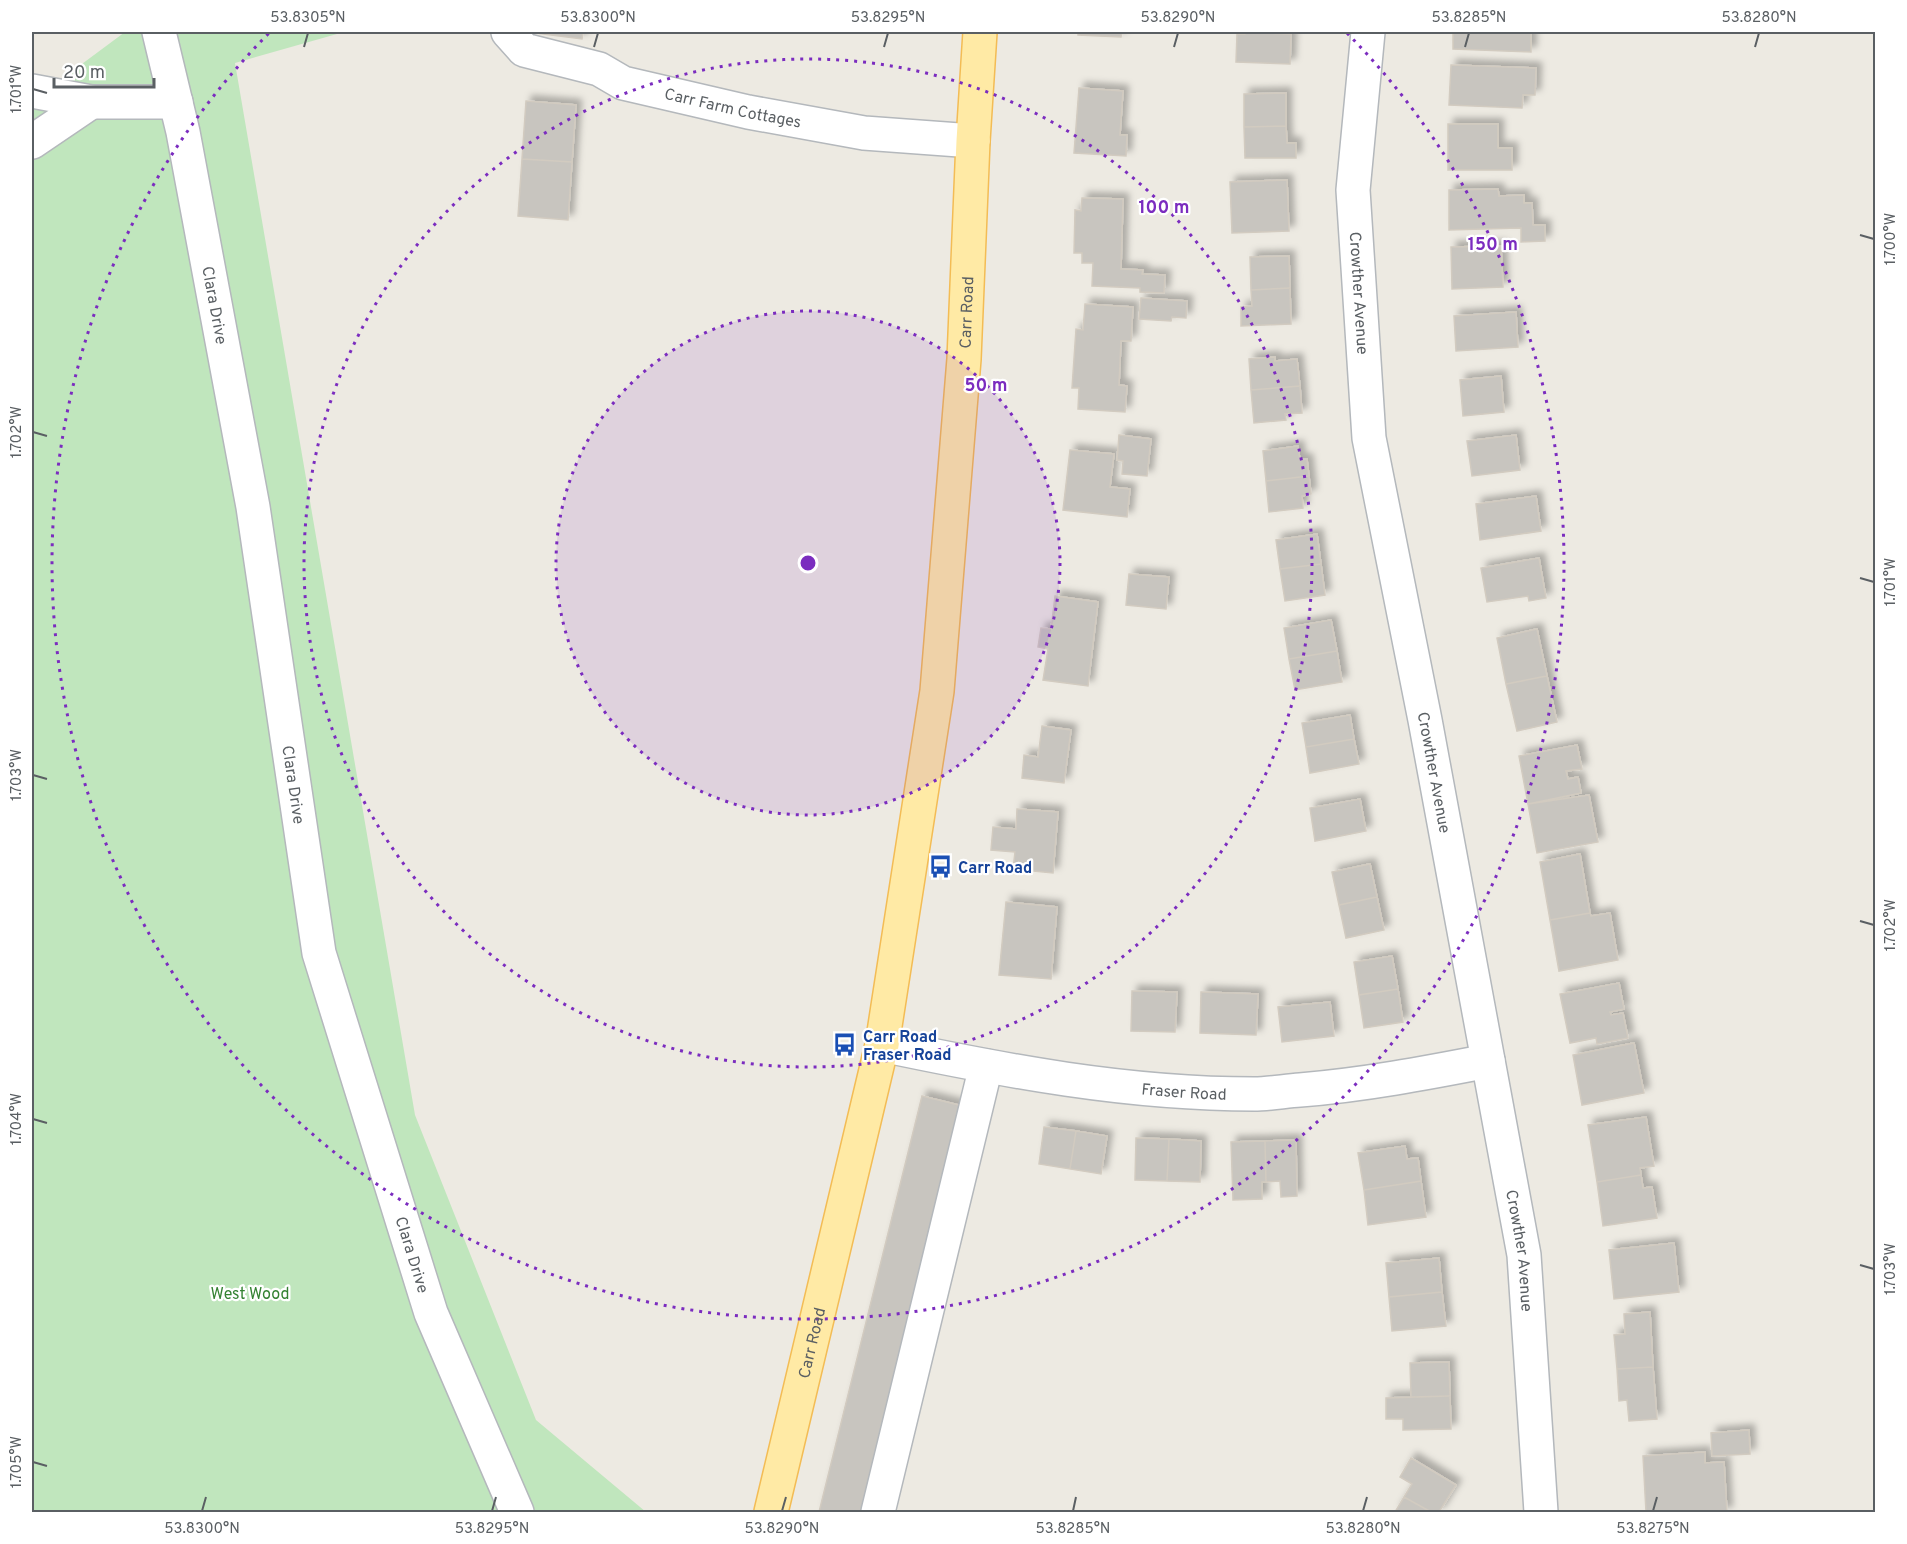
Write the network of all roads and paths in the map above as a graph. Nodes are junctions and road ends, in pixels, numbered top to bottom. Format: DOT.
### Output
graph roads {
  1 [pos="159,32"];
  2 [pos="507,32"];
  3 [pos="980,32"];
  4 [pos="1368,32"];
  5 [pos="32,91"];
  6 [pos="91,102"];
  7 [pos="176,102"];
  8 [pos="973,141"];
  9 [pos="32,142"];
  10 [pos="882,1045"];
  11 [pos="1488,1061"];
  12 [pos="986,1066"];
  13 [pos="517,1512"];
  14 [pos="771,1512"];
  15 [pos="878,1512"];
  16 [pos="1541,1512"];
  1 -- 7 [label="street, Clara Drive"];
  2 -- 8 [label="street, Carr Farm Cottages"];
  3 -- 8 [label="main road, Carr Road"];
  4 -- 11 [label="street, Crowther Avenue"];
  5 -- 6 [label="street"];
  6 -- 7 [label="street"];
  6 -- 9 [label="street"];
  7 -- 13 [label="street, Clara Drive"];
  8 -- 10 [label="main road, Carr Road"];
  10 -- 12 [label="street, Fraser Road"];
  10 -- 14 [label="main road, Carr Road"];
  11 -- 12 [label="street, Fraser Road"];
  11 -- 16 [label="street, Crowther Avenue"];
  12 -- 15 [label="street"];
}
